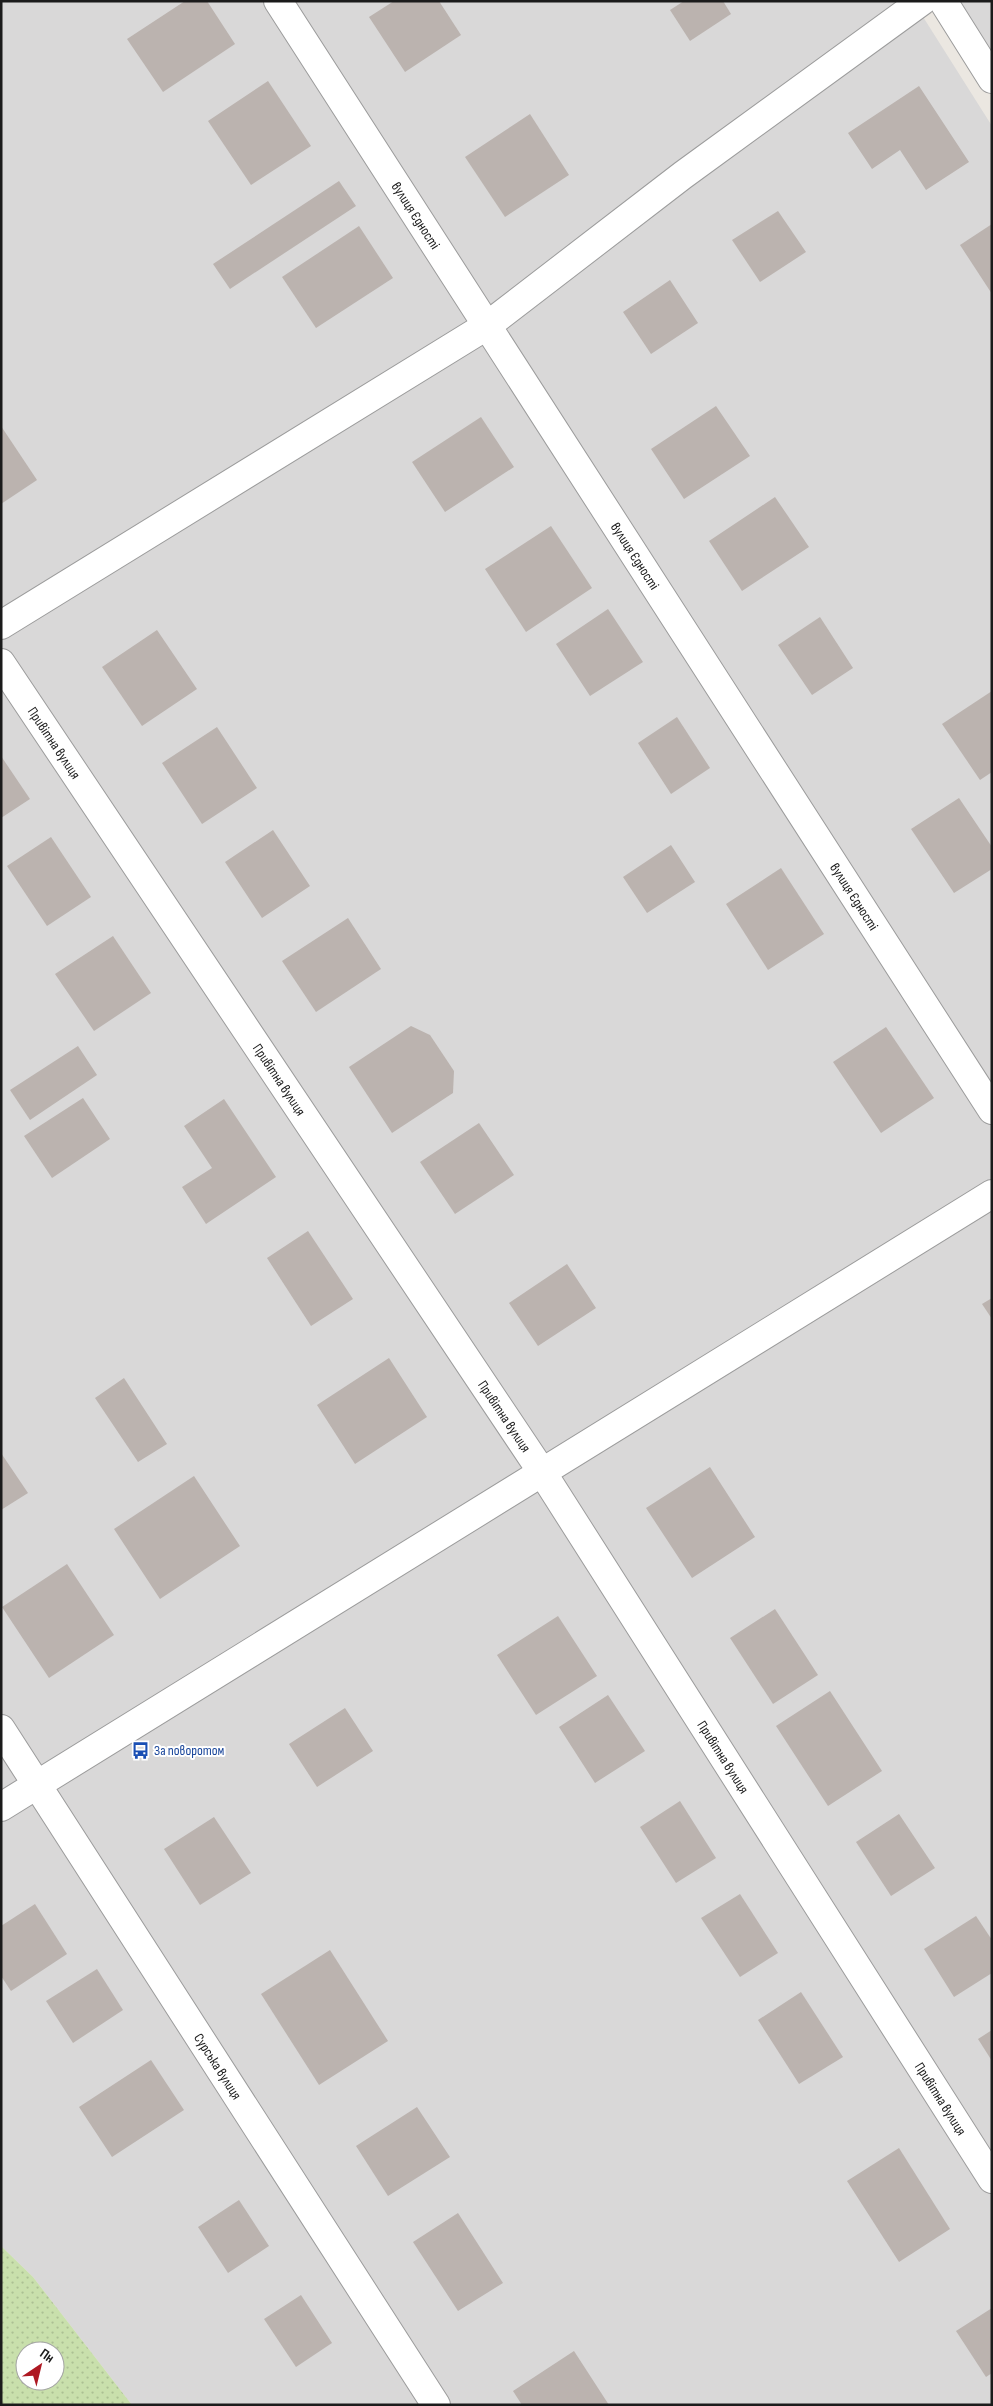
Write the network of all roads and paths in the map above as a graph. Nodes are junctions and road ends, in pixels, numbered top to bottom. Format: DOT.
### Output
graph roads {
  1 [pos="278,1"];
  2 [pos="922,1"];
  3 [pos="943,1"];
  4 [pos="992,79"];
  5 [pos="488,324"];
  6 [pos="1,624"];
  7 [pos="1,663"];
  8 [pos="992,1110"];
  9 [pos="992,1194"];
  10 [pos="542,1472"];
  11 [pos="1,1728"];
  12 [pos="37,1783"];
  13 [pos="1,1807"];
  14 [pos="992,2179"];
  15 [pos="436,2405"];
  1 -- 5 [label="street, вулиця Єдності"];
  2 -- 5 [label="street"];
  3 -- 4 [label="street"];
  5 -- 6 [label="street"];
  5 -- 8 [label="street, вулиця Єдності"];
  7 -- 10 [label="street, Привітна вулиця"];
  9 -- 10 [label="street"];
  10 -- 12 [label="street"];
  10 -- 14 [label="street, Привітна вулиця"];
  11 -- 12 [label="street, Сурська вулиця"];
  12 -- 13 [label="street"];
  12 -- 15 [label="street, Сурська вулиця"];
}
